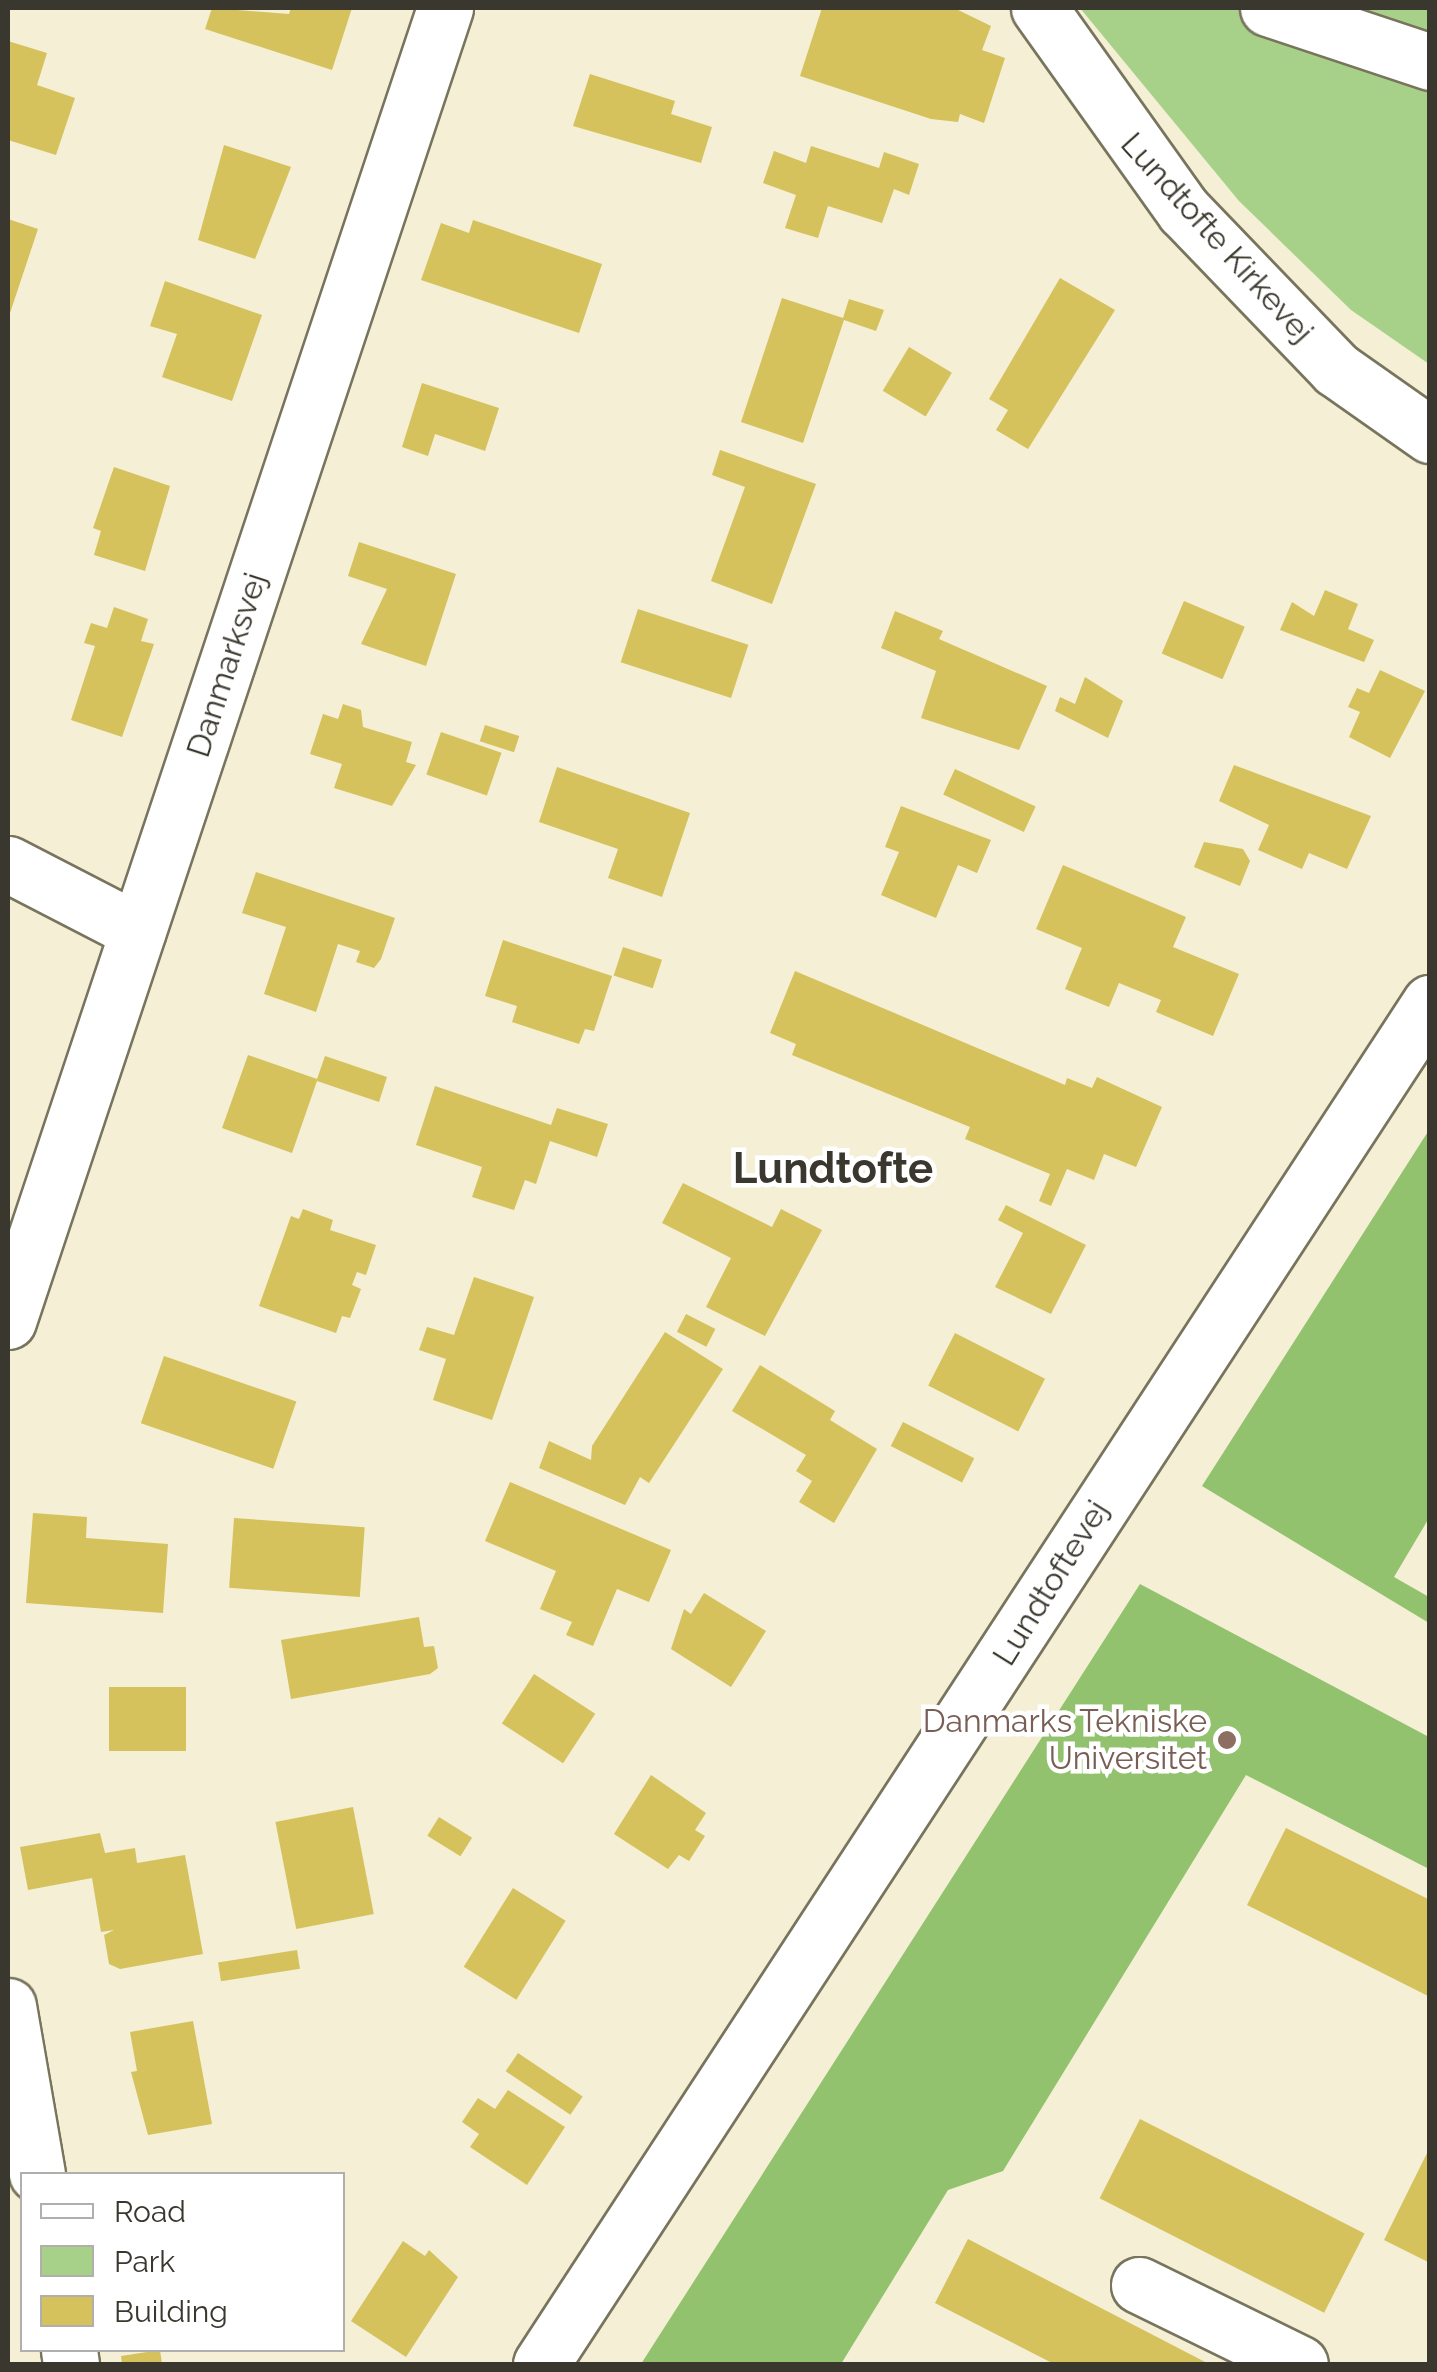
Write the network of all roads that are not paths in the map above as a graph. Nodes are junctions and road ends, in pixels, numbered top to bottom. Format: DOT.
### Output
graph roads {
  1 [pos="445,8"];
  2 [pos="1268,8"];
  3 [pos="1049,11"];
  4 [pos="1430,62"];
  5 [pos="1430,434"];
  6 [pos="8,864"];
  7 [pos="138,932"];
  8 [pos="1430,1003"];
  9 [pos="8,1322"];
  10 [pos="8,2006"];
  11 [pos="38,2172"];
  12 [pos="1139,2285"];
  13 [pos="541,2364"];
  14 [pos="1300,2364"];
  1 -- 7 [label="street, Danmarksvej"];
  2 -- 4 [label="street"];
  3 -- 5 [label="street, Lundtofte Kirkevej"];
  6 -- 7 [label="street"];
  7 -- 9 [label="street, Danmarksvej"];
  8 -- 13 [label="street, Lundtoftevej"];
  10 -- 11 [label="street"];
  12 -- 14 [label="street"];
}
